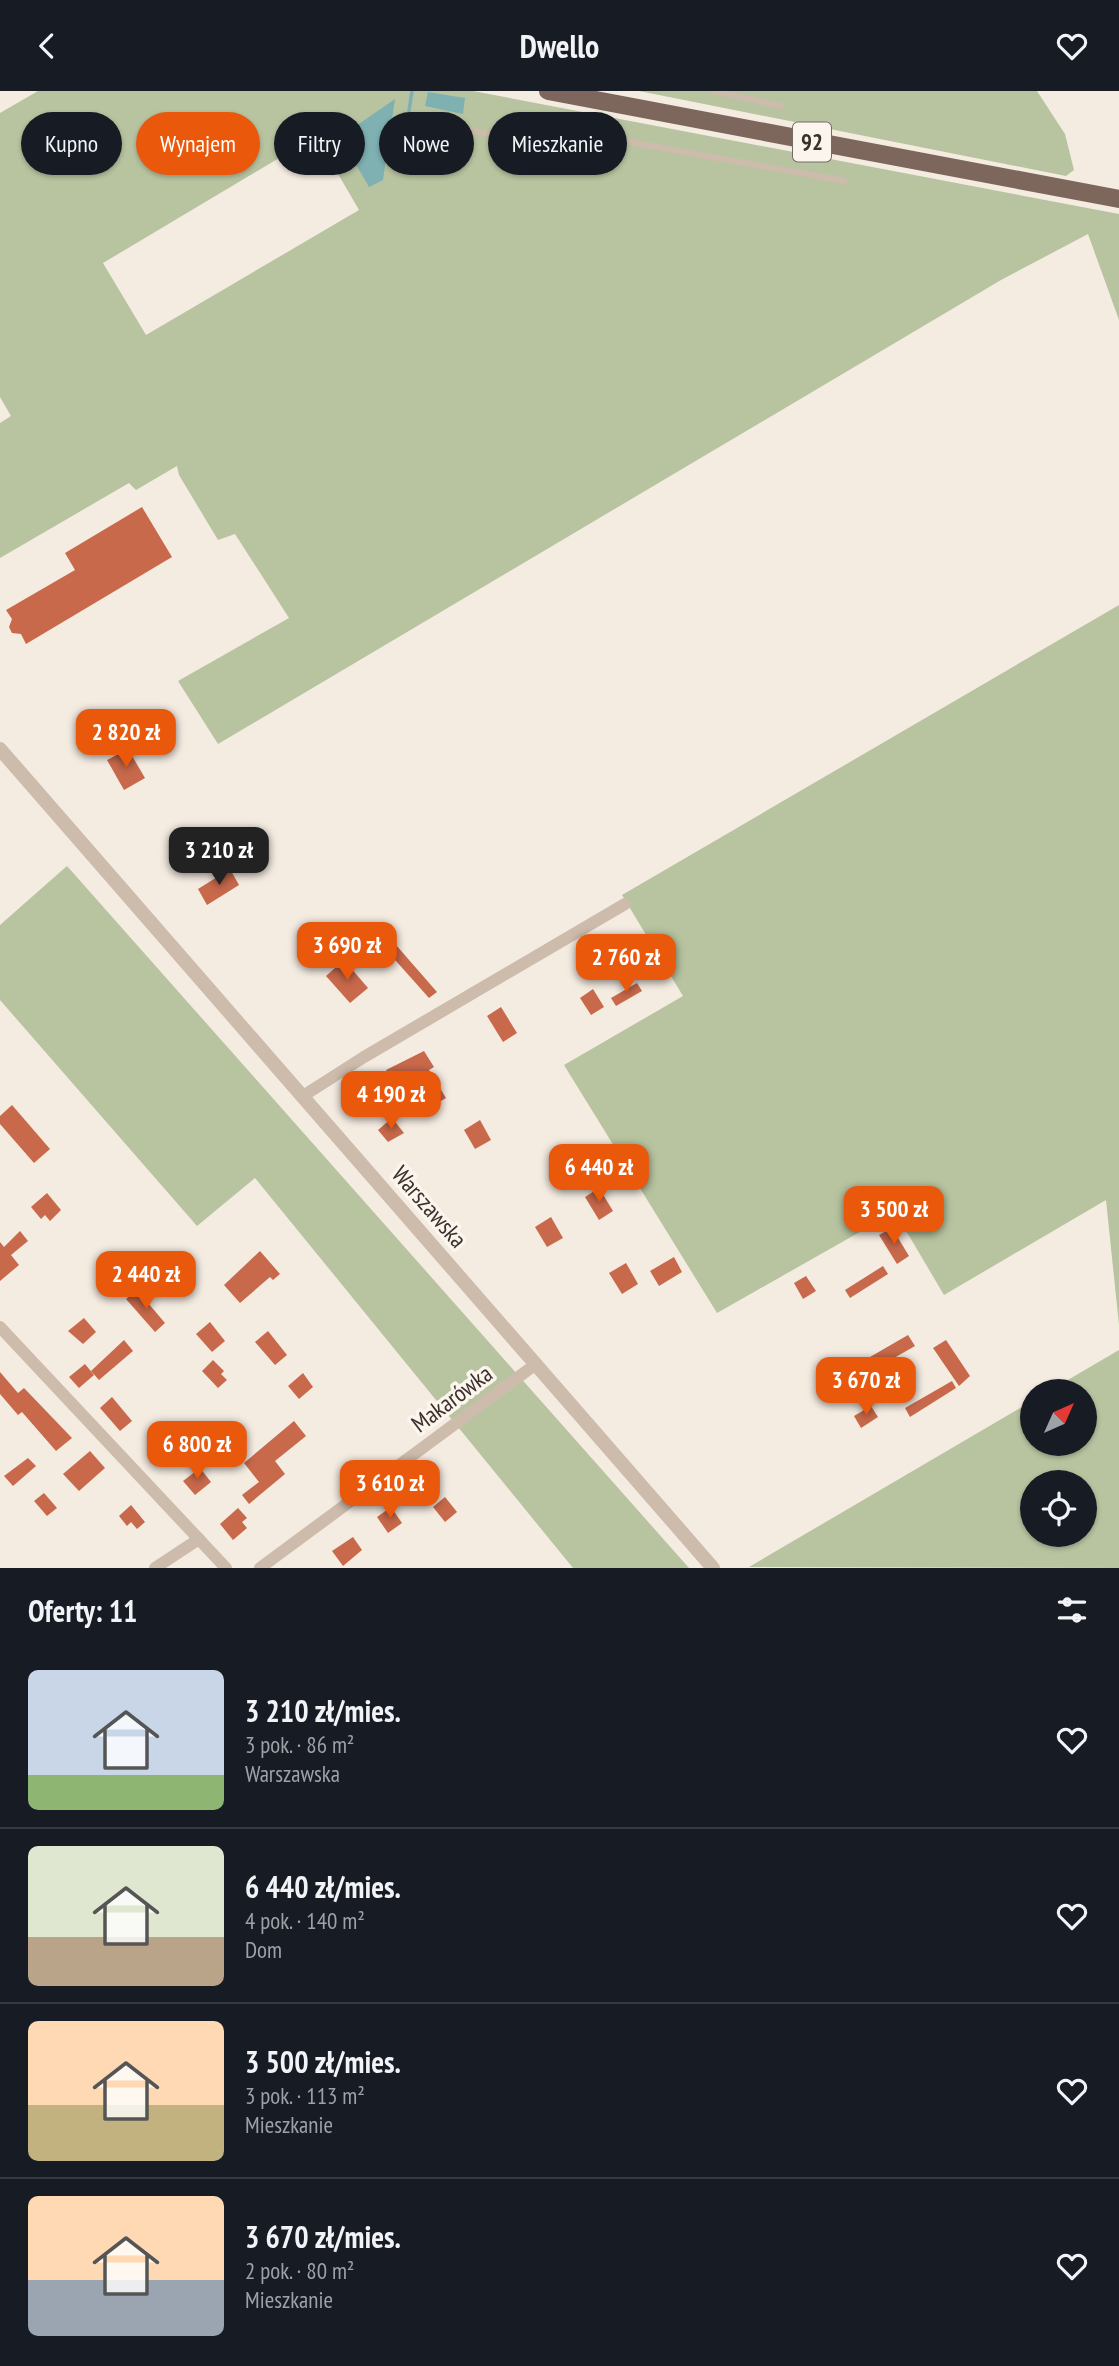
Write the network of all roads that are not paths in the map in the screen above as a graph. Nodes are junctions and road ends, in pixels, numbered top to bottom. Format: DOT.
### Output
graph roads {
  1 [pos="548,91"];
  2 [pos="714,91"];
  3 [pos="781,106"];
  4 [pos="474,131"];
  5 [pos="845,181"];
  6 [pos="1119,199"];
  7 [pos="0,749"];
  8 [pos="625,904"];
  9 [pos="303,1096"];
  10 [pos="0,1327"];
  11 [pos="536,1364"];
  12 [pos="199,1539"];
  13 [pos="155,1568"];
  14 [pos="226,1568"];
  15 [pos="260,1568"];
  16 [pos="713,1568"];
  1 -- 6 [label="main road, 92"];
  2 -- 3 [label="lane"];
  4 -- 5 [label="lane"];
  7 -- 9 [label="street, Warszawska"];
  8 -- 9 [label="street"];
  9 -- 11 [label="street, Warszawska"];
  10 -- 12 [label="street"];
  11 -- 15 [label="street, Makarówka"];
  11 -- 16 [label="street, Warszawska"];
  12 -- 13 [label="street"];
  12 -- 14 [label="street"];
}
